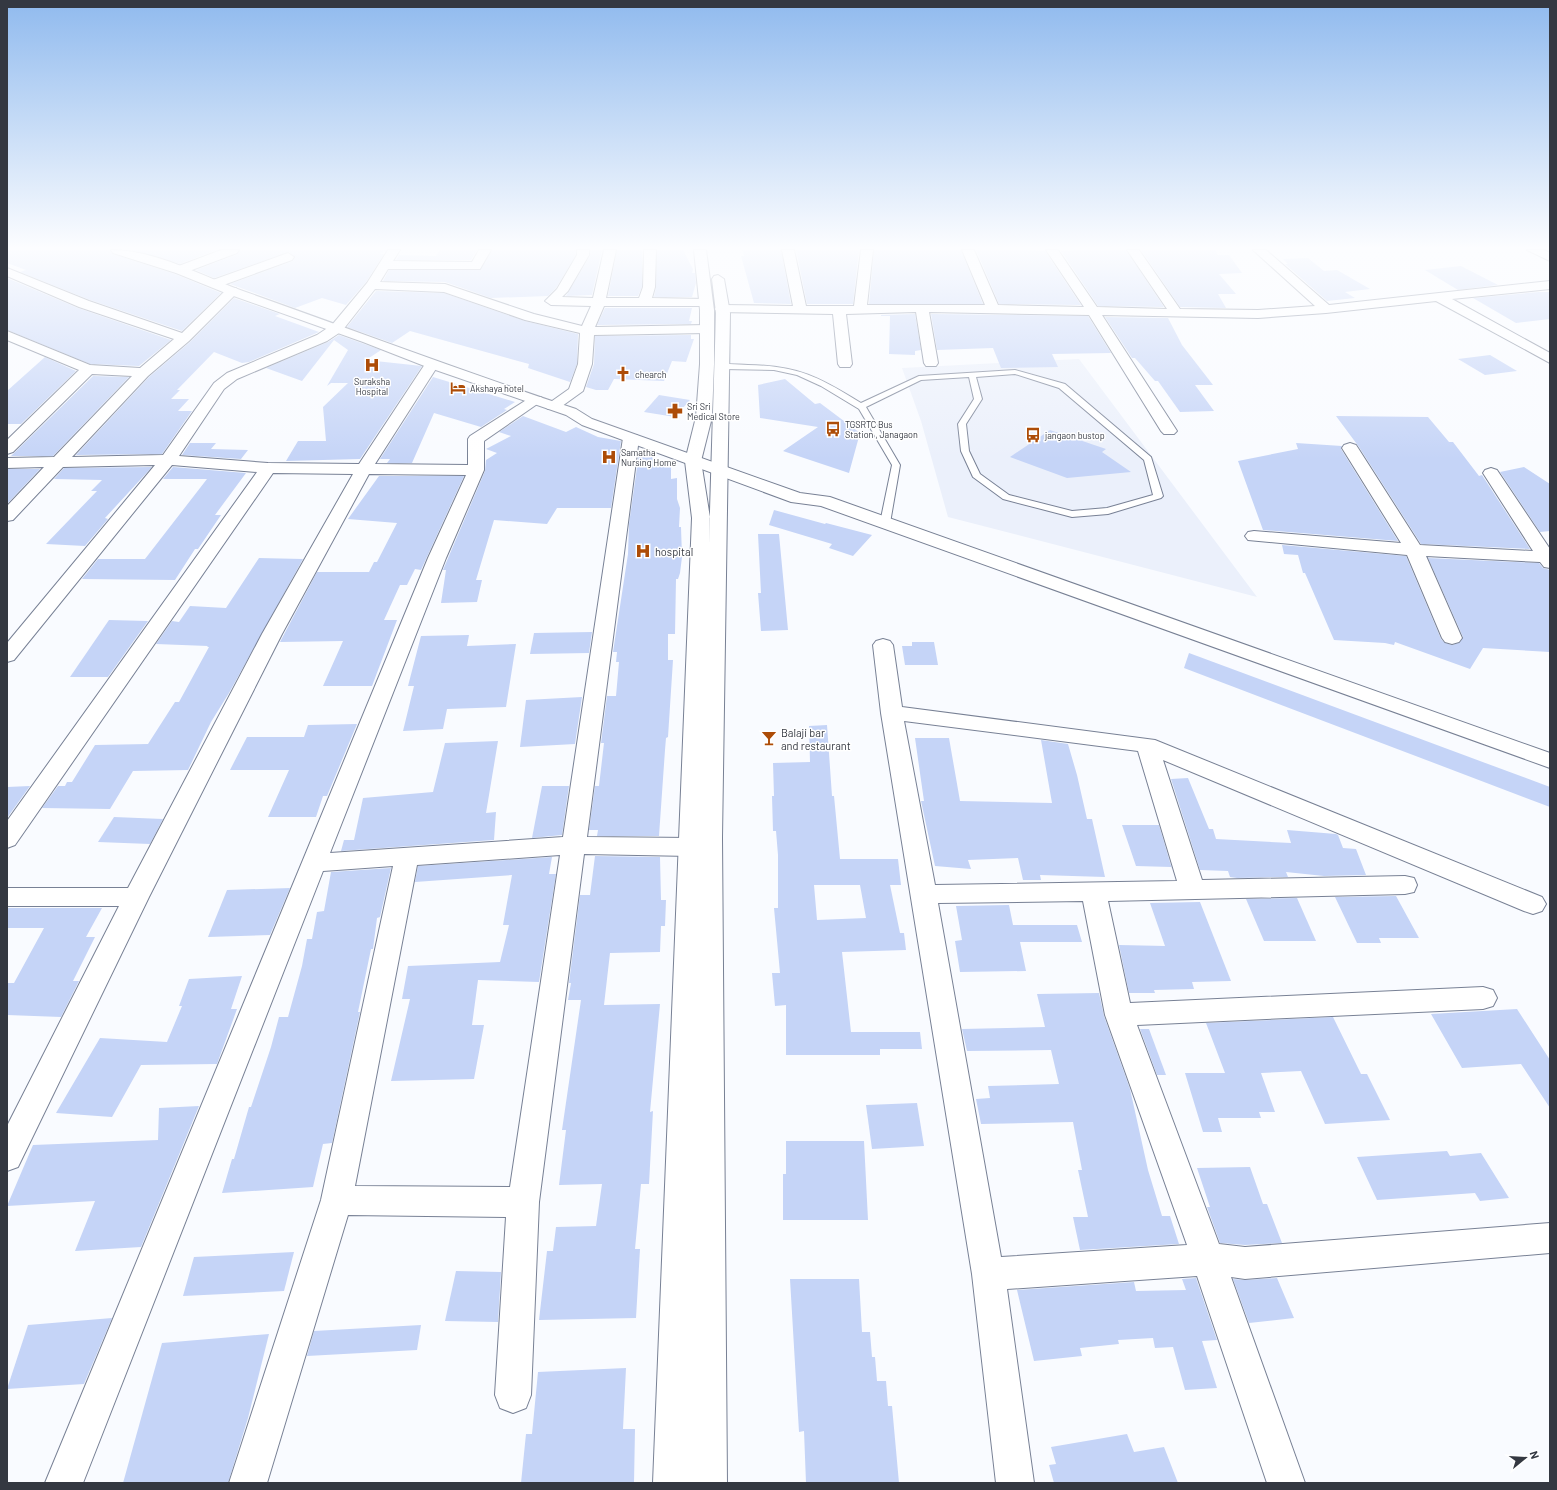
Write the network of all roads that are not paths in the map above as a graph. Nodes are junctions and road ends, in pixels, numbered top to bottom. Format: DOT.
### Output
graph roads {
  1 [pos="130,320"];
  2 [pos="203,320"];
  3 [pos="313,320"];
  4 [pos="344,320"];
  5 [pos="540,320"];
  6 [pos="592,320"];
  7 [pos="710,320"];
  8 [pos="716,320"];
  9 [pos="840,320"];
  10 [pos="924,320"];
  11 [pos="1098,320"];
  12 [pos="1479,320"];
  13 [pos="337,328"];
  14 [pos="707,329"];
  15 [pos="587,331"];
  16 [pos="7,335"];
  17 [pos="184,338"];
  18 [pos="1550,359"];
  19 [pos="931,363"];
  20 [pos="432,364"];
  21 [pos="845,364"];
  22 [pos="723,367"];
  23 [pos="88,369"];
  24 [pos="143,373"];
  25 [pos="972,375"];
  26 [pos="536,400"];
  27 [pos="553,406"];
  28 [pos="862,406"];
  29 [pos="572,412"];
  30 [pos="1169,431"];
  31 [pos="631,438"];
  32 [pos="1350,448"];
  33 [pos="7,449"];
  34 [pos="695,455"];
  35 [pos="168,460"];
  36 [pos="7,463"];
  37 [pos="57,463"];
  38 [pos="719,464"];
  39 [pos="268,468"];
  40 [pos="364,469"];
  41 [pos="476,470"];
  42 [pos="1491,473"];
  43 [pos="7,516"];
  44 [pos="885,523"];
  45 [pos="1254,536"];
  46 [pos="1414,550"];
  47 [pos="1548,559"];
  48 [pos="1452,638"];
  49 [pos="883,645"];
  50 [pos="7,656"];
  51 [pos="892,713"];
  52 [pos="1147,745"];
  53 [pos="1550,761"];
  54 [pos="7,839"];
  55 [pos="575,845"];
  56 [pos="691,848"];
  57 [pos="407,856"];
  58 [pos="315,863"];
  59 [pos="1405,885"];
  60 [pos="1192,890"];
  61 [pos="1094,892"];
  62 [pos="924,894"];
  63 [pos="7,897"];
  64 [pos="136,897"];
  65 [pos="1534,904"];
  66 [pos="1483,998"];
  67 [pos="1119,1015"];
  68 [pos="7,1157"];
  69 [pos="338,1200"];
  70 [pos="523,1202"];
  71 [pos="1550,1238"];
  72 [pos="1208,1259"];
  73 [pos="988,1274"];
  74 [pos="513,1395"];
  75 [pos="64,1483"];
  76 [pos="248,1483"];
  77 [pos="672,1483"];
  78 [pos="708,1483"];
  79 [pos="1015,1483"];
  80 [pos="1286,1483"];
  1 -- 17 [label="main road"];
  2 -- 17 [label="main road"];
  3 -- 13 [label="main road"];
  4 -- 13 [label="main road"];
  5 -- 15 [label="main road"];
  6 -- 15 [label="main road"];
  7 -- 14 [label="main road"];
  8 -- 22 [label="main road"];
  9 -- 21 [label="main road"];
  10 -- 19 [label="main road"];
  11 -- 30 [label="main road"];
  12 -- 18 [label="main road"];
  13 -- 20 [label="main road"];
  13 -- 35 [label="main road"];
  14 -- 15 [label="main road"];
  14 -- 34 [label="main road"];
  15 -- 27 [label="main road"];
  16 -- 23 [label="main road"];
  17 -- 24 [label="main road"];
  20 -- 26 [label="main road"];
  20 -- 40 [label="main road"];
  22 -- 28 [label="lane"];
  22 -- 38 [label="main road"];
  23 -- 24 [label="main road"];
  23 -- 33 [label="main road"];
  24 -- 37 [label="main road"];
  25 -- 25 [label="lane"];
  25 -- 28 [label="lane"];
  26 -- 27 [label="main road"];
  26 -- 41 [label="main road"];
  27 -- 29 [label="main road"];
  28 -- 44 [label="lane"];
  29 -- 31 [label="main road"];
  29 -- 34 [label="main road"];
  31 -- 34 [label="main road"];
  31 -- 55 [label="main road"];
  32 -- 46 [label="main road"];
  34 -- 38 [label="main road"];
  34 -- 56 [label="main road"];
  35 -- 37 [label="main road"];
  35 -- 39 [label="main road"];
  35 -- 50 [label="main road"];
  36 -- 37 [label="main road"];
  37 -- 43 [label="main road"];
  38 -- 44 [label="main road"];
  38 -- 78 [label="main road"];
  39 -- 40 [label="main road"];
  39 -- 54 [label="main road"];
  40 -- 41 [label="main road"];
  40 -- 64 [label="main road"];
  41 -- 58 [label="main road"];
  42 -- 47 [label="main road"];
  44 -- 53 [label="main road"];
  45 -- 46 [label="main road"];
  46 -- 47 [label="main road"];
  46 -- 48 [label="main road"];
  49 -- 51 [label="main road"];
  51 -- 52 [label="main road"];
  51 -- 62 [label="main road"];
  52 -- 60 [label="main road"];
  52 -- 65 [label="main road"];
  55 -- 56 [label="main road"];
  55 -- 57 [label="main road"];
  55 -- 70 [label="main road"];
  56 -- 77 [label="main road"];
  57 -- 58 [label="main road"];
  57 -- 69 [label="main road"];
  58 -- 75 [label="main road"];
  59 -- 60 [label="main road"];
  60 -- 61 [label="main road"];
  61 -- 62 [label="main road"];
  61 -- 67 [label="main road"];
  62 -- 73 [label="main road"];
  63 -- 64 [label="main road"];
  64 -- 68 [label="main road"];
  66 -- 67 [label="main road"];
  67 -- 72 [label="main road"];
  69 -- 70 [label="main road"];
  69 -- 76 [label="main road"];
  70 -- 74 [label="main road"];
  71 -- 72 [label="main road"];
  72 -- 73 [label="main road"];
  72 -- 80 [label="main road"];
  73 -- 79 [label="main road"];
}
